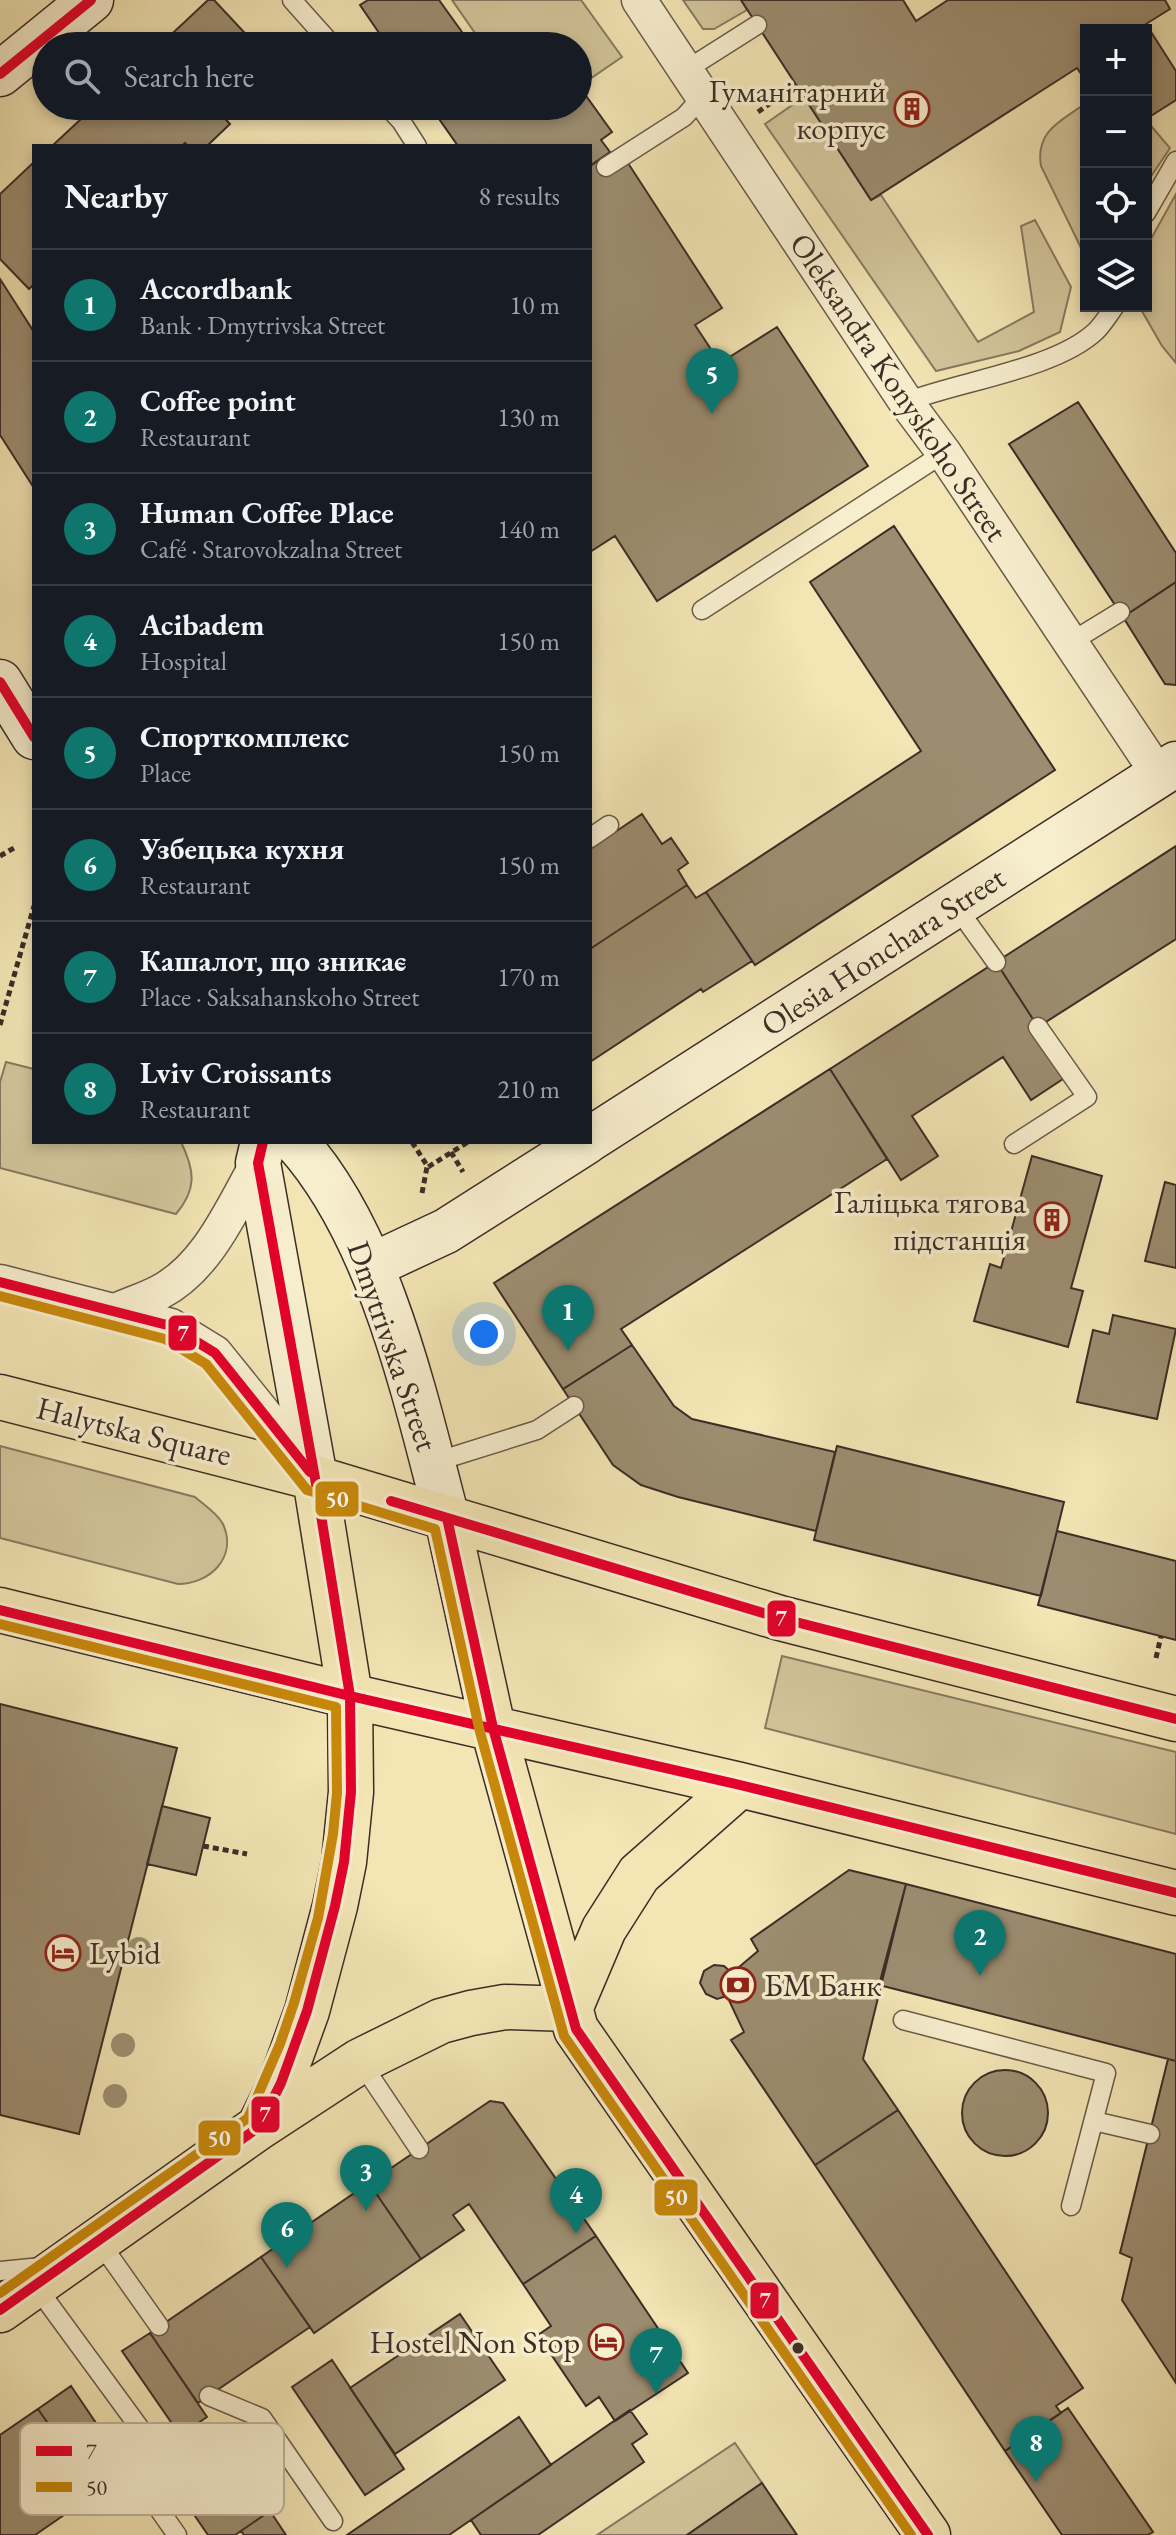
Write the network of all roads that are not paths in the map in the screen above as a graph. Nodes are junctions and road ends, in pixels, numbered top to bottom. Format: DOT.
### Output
graph roads {
  1 [pos="91,0"];
  2 [pos="292,0"];
  3 [pos="639,0"];
  4 [pos="757,25"];
  5 [pos="52,32"];
  6 [pos="321,32"];
  7 [pos="32,48"];
  8 [pos="0,74"];
  9 [pos="695,83"];
  10 [pos="400,120"];
  11 [pos="416,144"];
  12 [pos="1176,161"];
  13 [pos="606,167"];
  14 [pos="1152,203"];
  15 [pos="1110,312"];
  16 [pos="906,402"];
  17 [pos="944,453"];
  18 [pos="702,610"];
  19 [pos="1120,612"];
  20 [pos="1071,642"];
  21 [pos="0,682"];
  22 [pos="32,734"];
  23 [pos="1168,769"];
  24 [pos="609,825"];
  25 [pos="592,837"];
  26 [pos="955,905"];
  27 [pos="996,962"];
  28 [pos="1038,1027"];
  29 [pos="592,1138"];
  30 [pos="298,1144"];
  31 [pos="583,1144"];
  32 [pos="1014,1144"];
  33 [pos="261,1153"];
  34 [pos="371,1266"];
  35 [pos="0,1282"];
  36 [pos="113,1312"];
  37 [pos="0,1397"];
  38 [pos="574,1406"];
  39 [pos="432,1463"];
  40 [pos="315,1478"];
  41 [pos="447,1518"];
  42 [pos="5,1614"];
  43 [pos="350,1696"];
  44 [pos="1176,1719"];
  45 [pos="493,1728"];
  46 [pos="740,1785"];
  47 [pos="1176,1893"];
  48 [pos="570,2009"];
  49 [pos="903,2020"];
  50 [pos="360,2061"];
  51 [pos="1094,2121"];
  52 [pos="259,2127"];
  53 [pos="1150,2134"];
  54 [pos="419,2149"];
  55 [pos="1071,2206"];
  56 [pos="50,2265"];
  57 [pos="0,2310"];
  58 [pos="159,2326"];
  59 [pos="209,2396"];
  60 [pos="137,2423"];
  61 [pos="265,2423"];
  62 [pos="284,2450"];
  63 [pos="163,2515"];
  64 [pos="333,2521"];
  65 [pos="177,2535"];
  66 [pos="928,2535"];
  1 -- 5 [label="main road"];
  2 -- 6 [label="lane"];
  3 -- 9 [label="street, Oleksandra Konyskoho Street"];
  4 -- 9 [label="lane"];
  7 -- 8 [label="main road"];
  9 -- 13 [label="lane"];
  9 -- 16 [label="street, Oleksandra Konyskoho Street"];
  10 -- 11 [label="lane"];
  12 -- 14 [label="lane"];
  15 -- 16 [label="lane"];
  16 -- 17 [label="street, Oleksandra Konyskoho Street"];
  17 -- 18 [label="lane"];
  17 -- 20 [label="street, Oleksandra Konyskoho Street"];
  19 -- 20 [label="lane"];
  20 -- 23 [label="street, Oleksandra Konyskoho Street"];
  21 -- 22 [label="main road"];
  23 -- 26 [label="main road, Olesia Honchara Street"];
  24 -- 25 [label="lane"];
  26 -- 27 [label="lane"];
  26 -- 29 [label="main road, Olesia Honchara Street"];
  28 -- 32 [label="lane"];
  30 -- 34 [label="main road, Dmytrivska Street"];
  31 -- 34 [label="main road, Olesia Honchara Street"];
  33 -- 36 [label="street"];
  33 -- 40 [label="main road"];
  34 -- 39 [label="main road, Dmytrivska Street"];
  35 -- 36 [label="street"];
  36 -- 40 [label="street"];
  37 -- 40 [label="main road, Halytska Square"];
  38 -- 39 [label="lane"];
  39 -- 41 [label="main road, Dmytrivska Street"];
  40 -- 41 [label="main road, Halytska Square"];
  40 -- 43 [label="main road"];
  41 -- 44 [label="main road, Halytska Square"];
  41 -- 45 [label="main road"];
  42 -- 43 [label="main road"];
  43 -- 45 [label="main road"];
  43 -- 52 [label="main road"];
  45 -- 46 [label="main road"];
  45 -- 48 [label="main road"];
  46 -- 47 [label="main road"];
  46 -- 48 [label="main road"];
  48 -- 50 [label="main road"];
  48 -- 66 [label="main road"];
  49 -- 51 [label="lane"];
  50 -- 52 [label="main road"];
  50 -- 54 [label="lane"];
  51 -- 53 [label="lane"];
  51 -- 55 [label="lane"];
  52 -- 56 [label="main road"];
  56 -- 57 [label="main road"];
  56 -- 58 [label="lane"];
  56 -- 60 [label="lane"];
  59 -- 61 [label="lane"];
  62 -- 64 [label="lane"];
  63 -- 65 [label="lane"];
}
